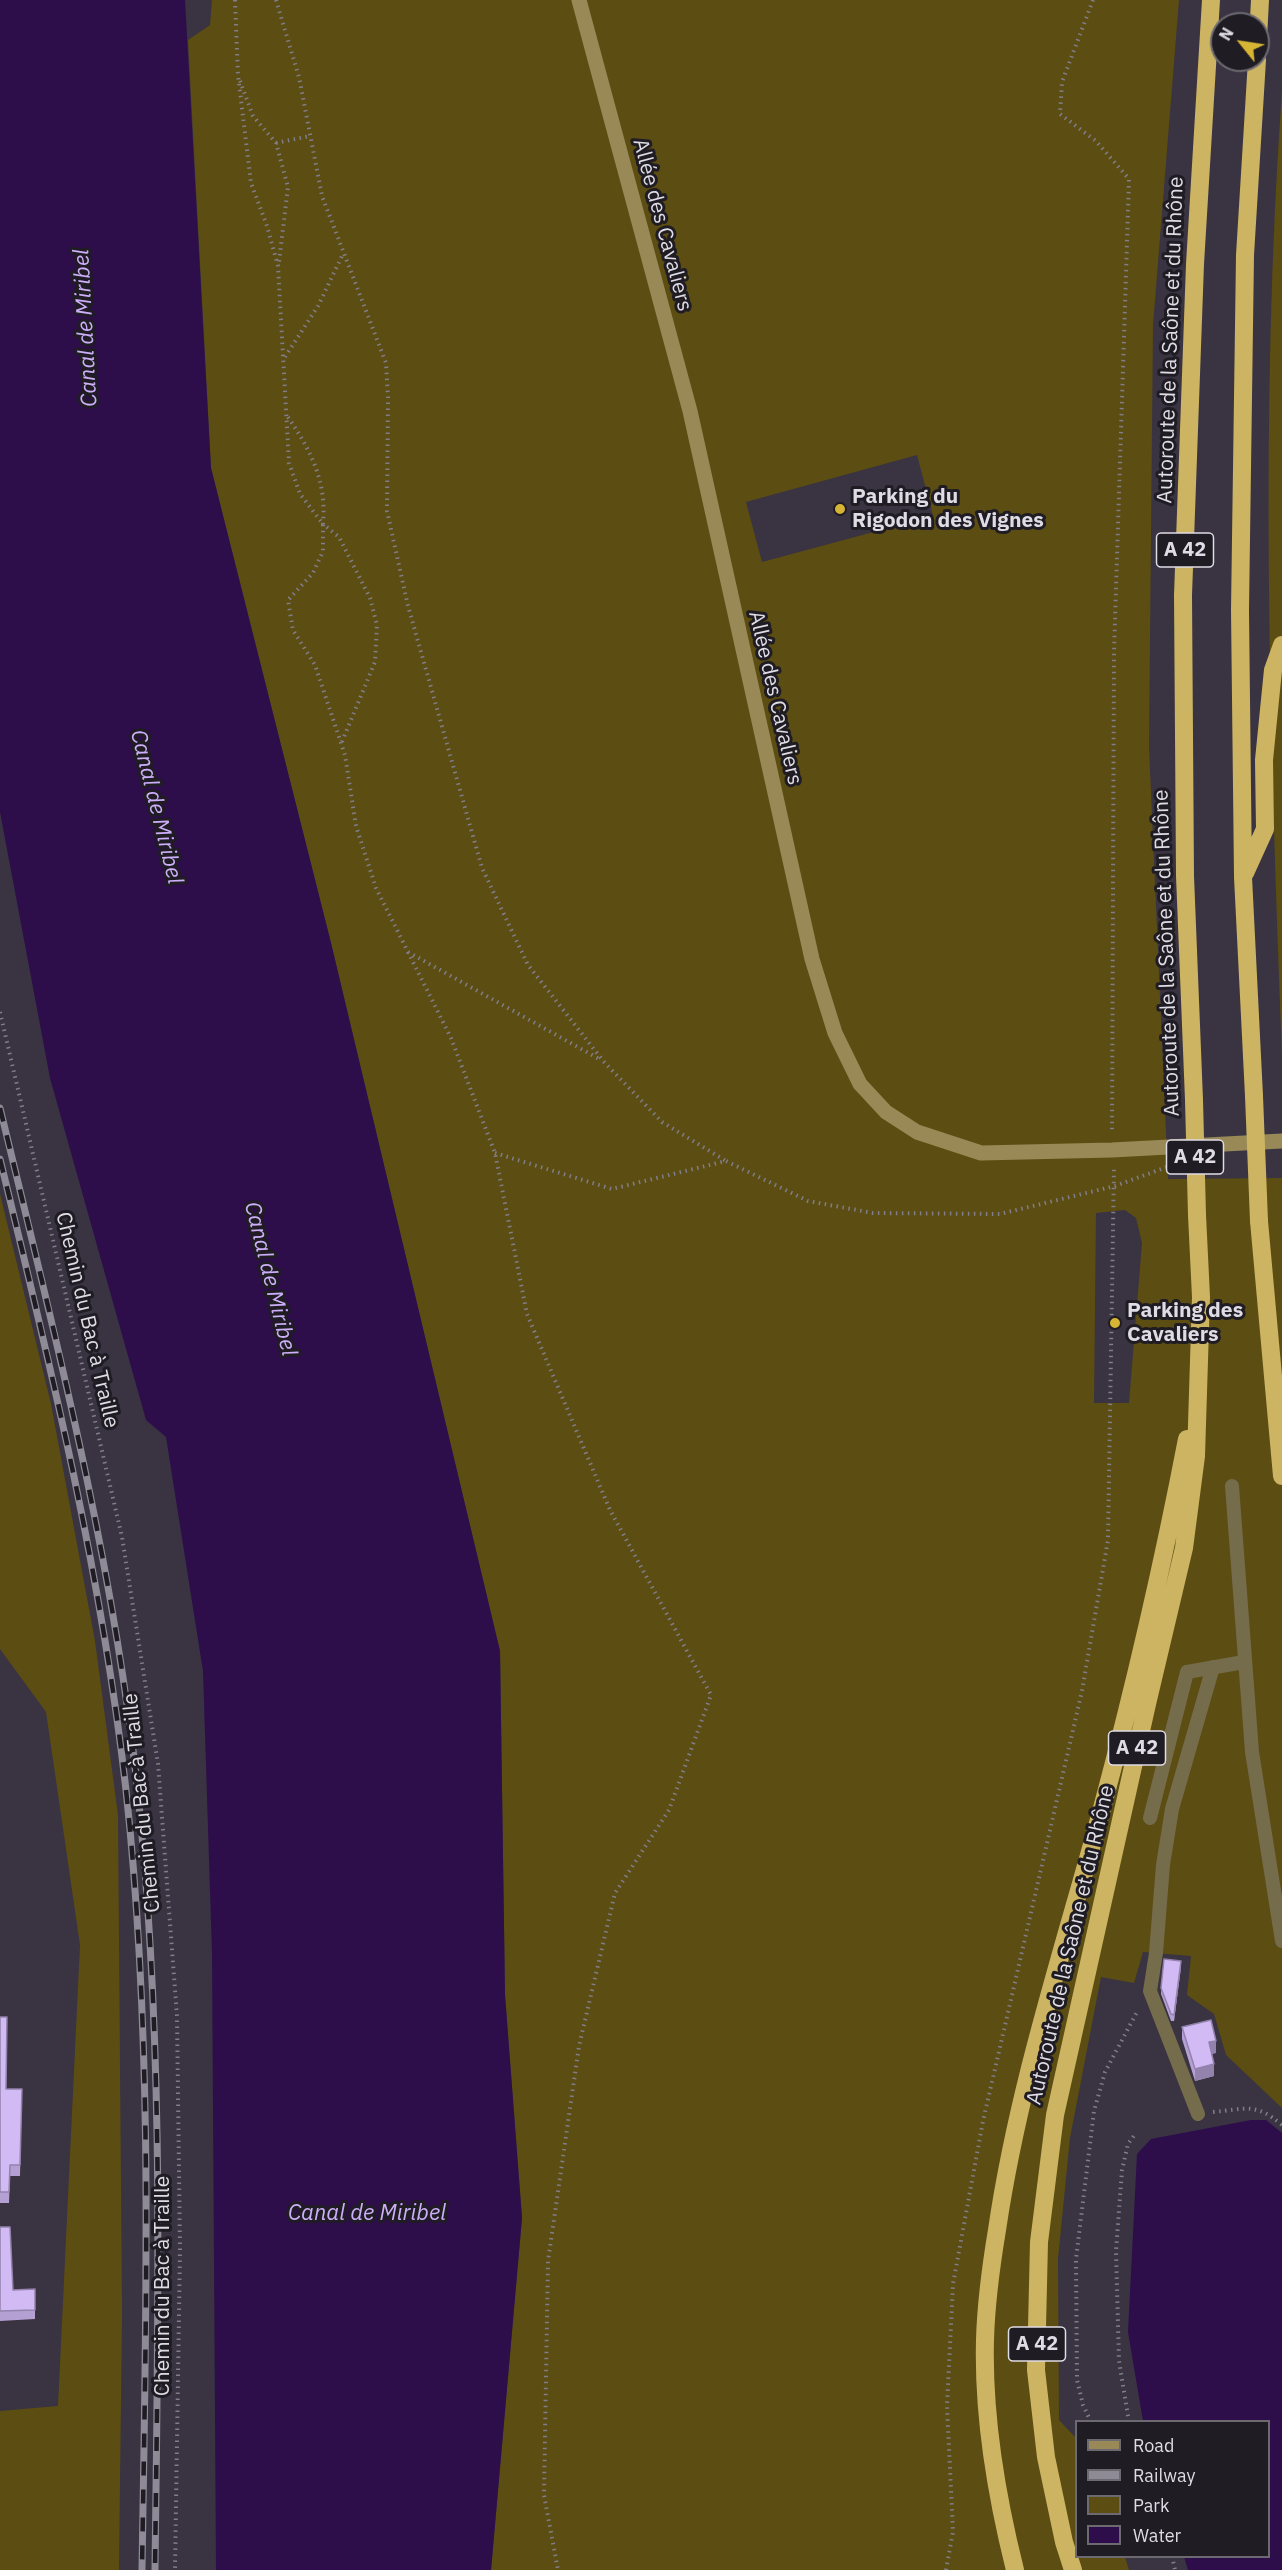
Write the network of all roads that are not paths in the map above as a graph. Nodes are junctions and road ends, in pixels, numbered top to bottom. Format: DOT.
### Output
graph roads {
  1 [pos="579,0"];
  2 [pos="1211,0"];
  3 [pos="1256,72"];
  4 [pos="1282,645"];
  5 [pos="1244,877"];
  6 [pos="1282,1141"];
  7 [pos="1199,1378"];
  8 [pos="1282,1476"];
  9 [pos="1232,1486"];
  10 [pos="1244,1662"];
  11 [pos="1213,1666"];
  12 [pos="1150,1818"];
  13 [pos="1282,1941"];
  14 [pos="1198,2114"];
  15 [pos="1015,2570"];
  16 [pos="1073,2570"];
  1 -- 6 [label="street, Allée des Cavaliers"];
  2 -- 7 [label="highway, Autoroute de la Saône et du Rhône / A 42, bridge"];
  3 -- 5 [label="highway, A 42"];
  4 -- 5 [label="highway"];
  5 -- 8 [label="highway, A 42, bridge"];
  7 -- 15 [label="highway"];
  7 -- 16 [label="highway, Autoroute de la Saône et du Rhône / A 42"];
  9 -- 10 [label="lane"];
  10 -- 11 [label="lane"];
  10 -- 13 [label="lane"];
  11 -- 12 [label="lane"];
  11 -- 14 [label="lane"];
}
